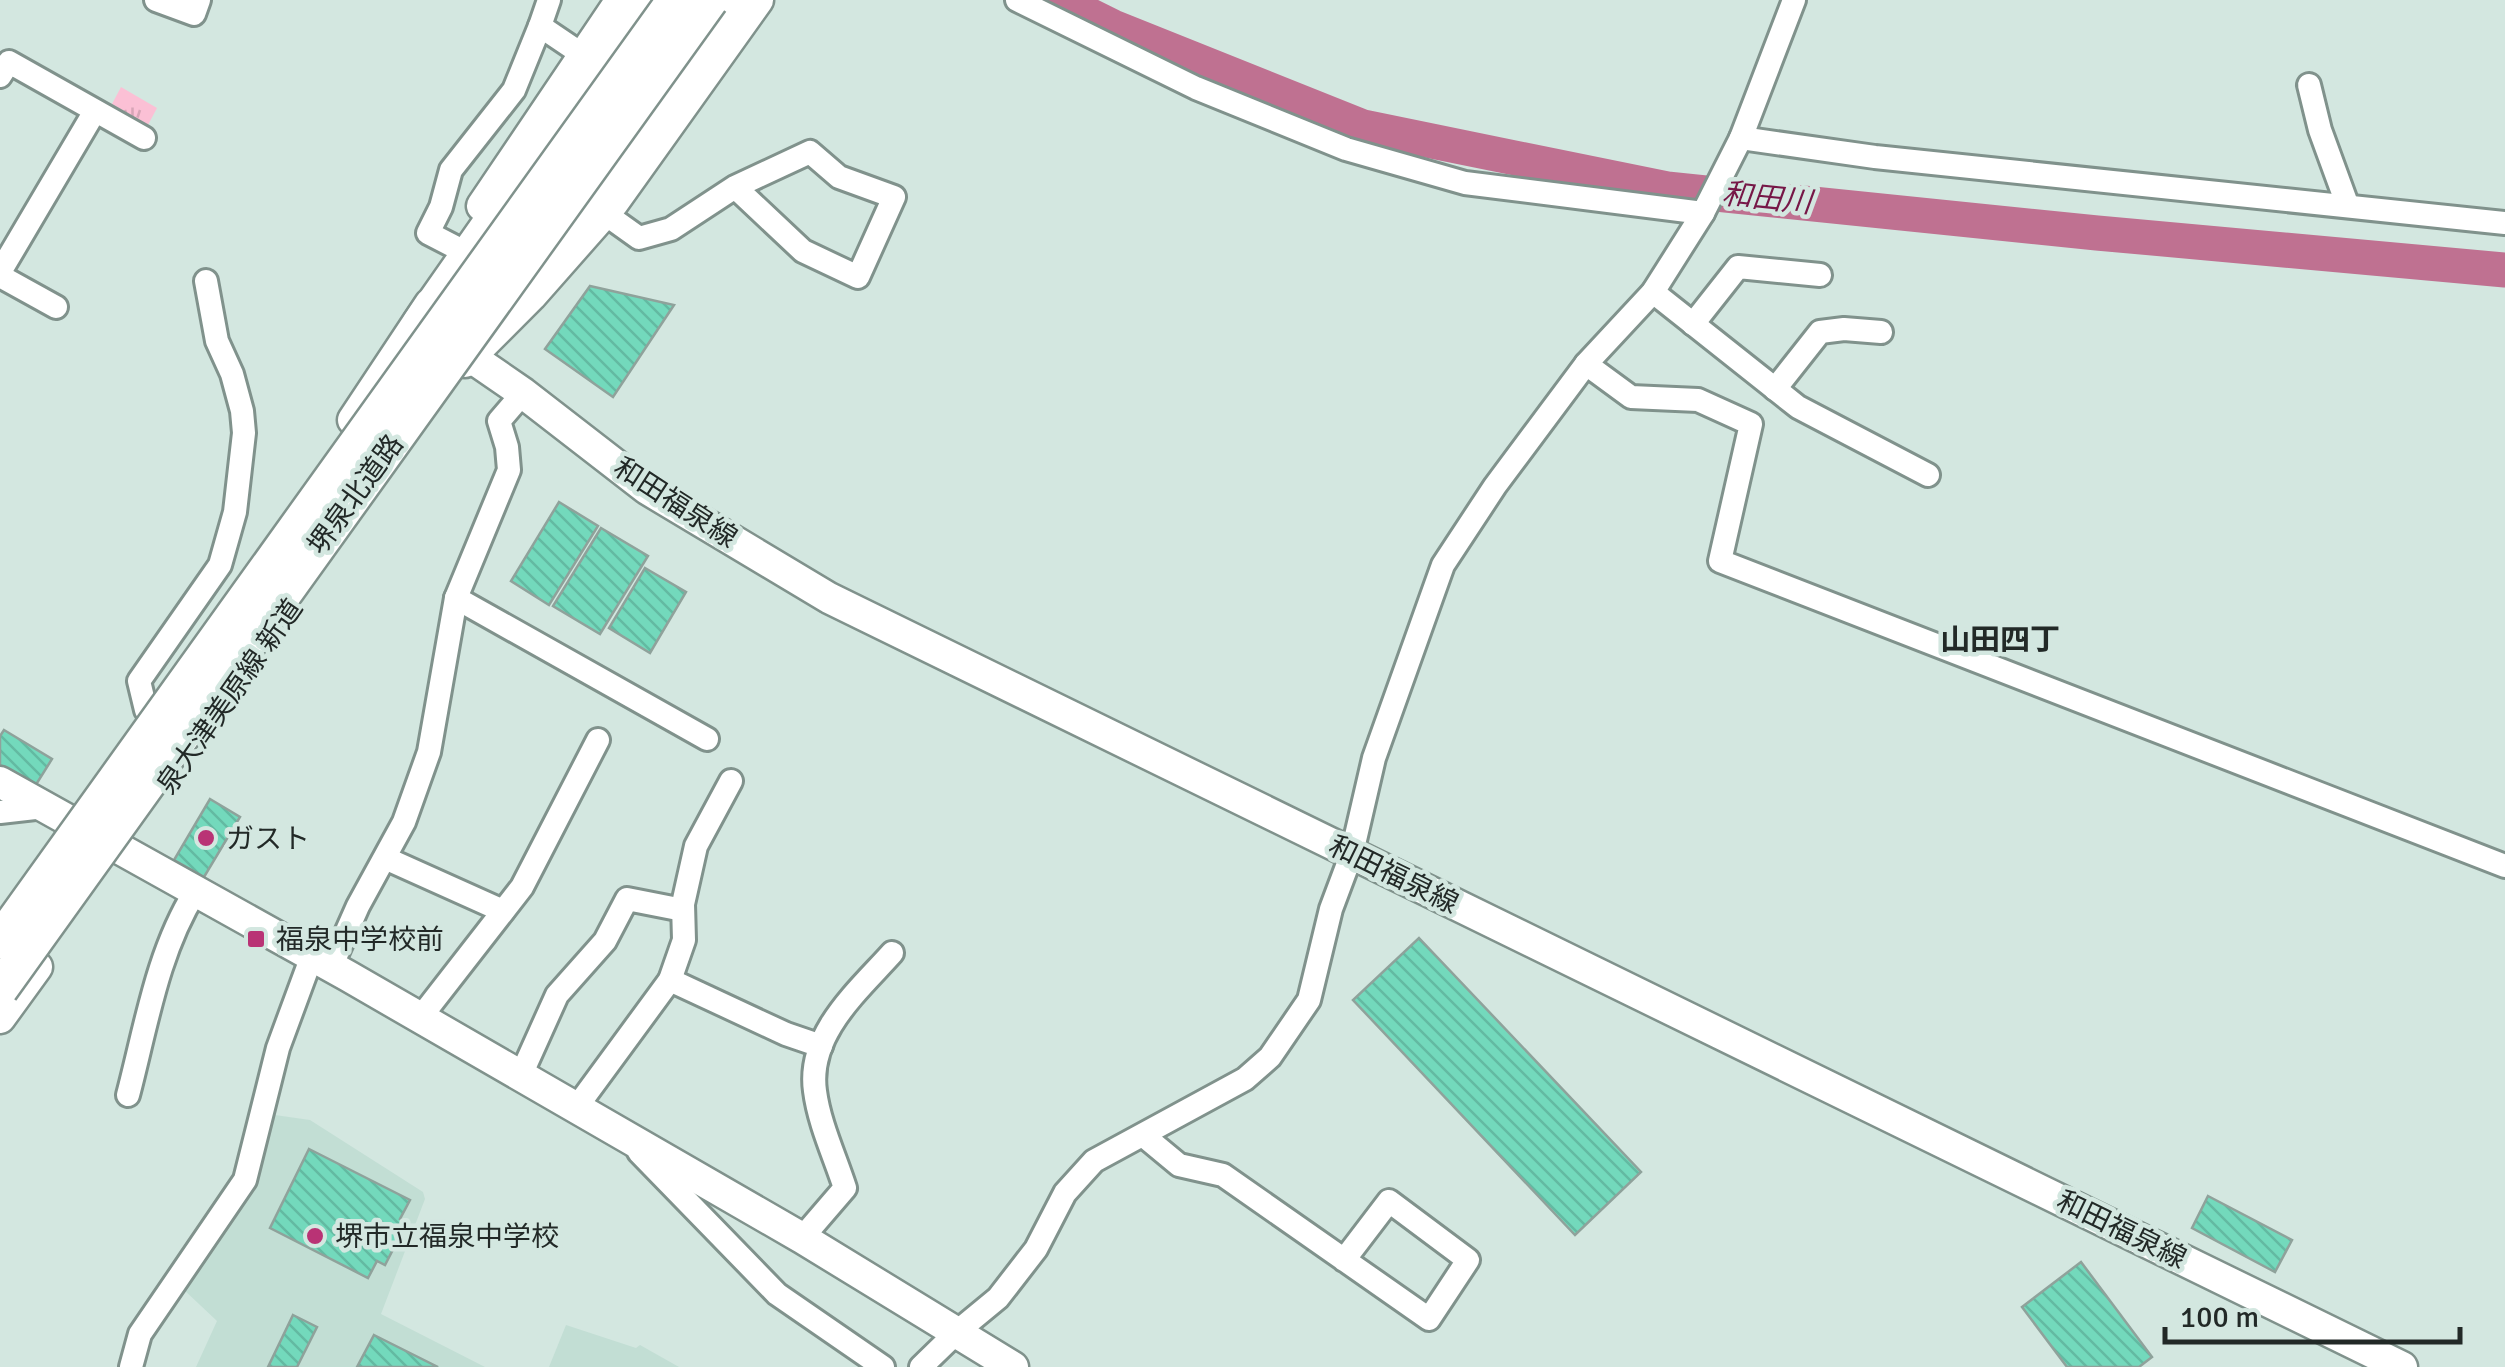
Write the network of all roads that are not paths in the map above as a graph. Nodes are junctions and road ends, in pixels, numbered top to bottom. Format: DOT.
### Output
graph roads {
  1 [pos="156,0"];
  2 [pos="199,0"];
  3 [pos="549,0"];
  4 [pos="621,0"];
  5 [pos="647,0"];
  6 [pos="674,0"];
  7 [pos="710,0"];
  8 [pos="734,0"];
  9 [pos="758,0"];
  10 [pos="1017,0"];
  11 [pos="1794,0"];
  12 [pos="540,26"];
  13 [pos="582,54"];
  14 [pos="0,76"];
  15 [pos="2309,85"];
  16 [pos="95,111"];
  17 [pos="144,138"];
  18 [pos="1741,138"];
  19 [pos="735,188"];
  20 [pos="600,204"];
  21 [pos="2347,204"];
  22 [pos="1705,207"];
  23 [pos="2505,223"];
  24 [pos="459,249"];
  25 [pos="0,274"];
  26 [pos="1820,274"];
  27 [pos="206,281"];
  28 [pos="1653,292"];
  29 [pos="56,307"];
  30 [pos="420,324"];
  31 [pos="1693,324"];
  32 [pos="1881,332"];
  33 [pos="470,355"];
  34 [pos="1586,364"];
  35 [pos="1776,389"];
  36 [pos="522,393"];
  37 [pos="1928,475"];
  38 [pos="456,598"];
  39 [pos="146,710"];
  40 [pos="598,740"];
  41 [pos="707,740"];
  42 [pos="731,781"];
  43 [pos="0,782"];
  44 [pos="0,812"];
  45 [pos="55,814"];
  46 [pos="121,849"];
  47 [pos="1352,853"];
  48 [pos="384,858"];
  49 [pos="2505,866"];
  50 [pos="195,892"];
  51 [pos="683,910"];
  52 [pos="504,911"];
  53 [pos="0,914"];
  54 [pos="0,941"];
  55 [pos="892,953"];
  56 [pos="321,962"];
  57 [pos="670,980"];
  58 [pos="0,989"];
  59 [pos="0,1018"];
  60 [pos="420,1018"];
  61 [pos="821,1046"];
  62 [pos="521,1076"];
  63 [pos="128,1095"];
  64 [pos="576,1108"];
  65 [pos="622,1134"];
  66 [pos="1144,1136"];
  67 [pos="802,1238"];
  68 [pos="1344,1260"];
  69 [pos="958,1330"];
  70 [pos="132,1367"];
  71 [pos="883,1367"];
  72 [pos="921,1367"];
  73 [pos="1013,1367"];
  74 [pos="2402,1367"];
  1 -- 2 [label="street"];
  3 -- 12 [label="street"];
  4 -- 13 [label="main road, 泉大津美原線 新道"];
  5 -- 30 [label="highway"];
  6 -- 54 [label="highway, 堺泉北道路, bridge"];
  7 -- 58 [label="highway, 堺泉北道路, bridge"];
  8 -- 20 [label="highway"];
  9 -- 20 [label="main road"];
  10 -- 22 [label="street"];
  11 -- 18 [label="street"];
  12 -- 13 [label="street"];
  12 -- 24 [label="street"];
  13 -- 24 [label="main road, 泉大津美原線 新道"];
  14 -- 16 [label="street"];
  15 -- 21 [label="street"];
  16 -- 17 [label="street"];
  16 -- 25 [label="street"];
  18 -- 21 [label="street"];
  18 -- 22 [label="street"];
  19 -- 19 [label="street"];
  19 -- 20 [label="street"];
  20 -- 33 [label="highway"];
  21 -- 23 [label="street"];
  22 -- 28 [label="street"];
  24 -- 30 [label="main road, 泉大津美原線 新道"];
  25 -- 29 [label="street"];
  26 -- 31 [label="street"];
  27 -- 39 [label="street"];
  28 -- 31 [label="street"];
  28 -- 34 [label="street"];
  30 -- 33 [label="main road, 和田福泉線"];
  30 -- 39 [label="main road, 泉大津美原線 新道"];
  31 -- 35 [label="street"];
  32 -- 35 [label="street"];
  33 -- 36 [label="main road, 和田福泉線"];
  33 -- 46 [label="main road, 泉大津美原線 新道"];
  34 -- 47 [label="street"];
  34 -- 49 [label="street"];
  35 -- 37 [label="street"];
  36 -- 38 [label="street"];
  36 -- 47 [label="main road, 和田福泉線"];
  38 -- 41 [label="street"];
  38 -- 48 [label="street"];
  39 -- 45 [label="main road, 泉大津美原線 新道"];
  40 -- 52 [label="street"];
  42 -- 51 [label="street"];
  43 -- 45 [label="main road"];
  44 -- 45 [label="street"];
  45 -- 46 [label="main road"];
  45 -- 53 [label="main road, 泉大津美原線 新道"];
  46 -- 50 [label="main road"];
  46 -- 59 [label="main road, 泉大津美原線 新道"];
  47 -- 66 [label="street"];
  47 -- 74 [label="main road, 和田福泉線"];
  48 -- 52 [label="street"];
  48 -- 56 [label="street"];
  50 -- 56 [label="main road"];
  50 -- 63 [label="street"];
  51 -- 57 [label="street"];
  51 -- 62 [label="street"];
  52 -- 60 [label="street"];
  55 -- 61 [label="street"];
  56 -- 60 [label="main road"];
  56 -- 70 [label="street"];
  57 -- 61 [label="street"];
  57 -- 64 [label="street"];
  60 -- 62 [label="main road"];
  61 -- 67 [label="street"];
  62 -- 64 [label="main road"];
  64 -- 65 [label="main road"];
  65 -- 67 [label="main road"];
  65 -- 71 [label="street"];
  66 -- 68 [label="street"];
  66 -- 69 [label="street"];
  67 -- 69 [label="main road"];
  68 -- 68 [label="street"];
  69 -- 72 [label="street"];
  69 -- 73 [label="main road"];
}
